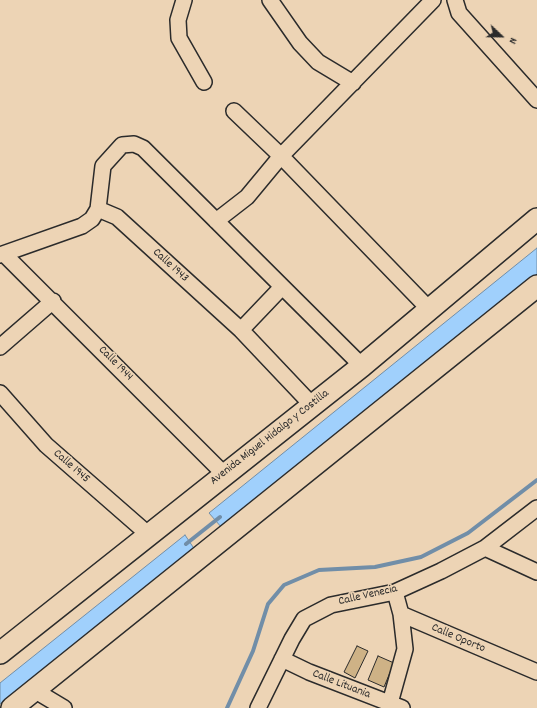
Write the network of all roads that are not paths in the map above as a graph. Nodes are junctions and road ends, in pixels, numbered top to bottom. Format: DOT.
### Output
graph roads {
  1 [pos="184,0"];
  2 [pos="270,0"];
  3 [pos="433,0"];
  4 [pos="455,0"];
  5 [pos="204,82"];
  6 [pos="353,84"];
  7 [pos="537,100"];
  8 [pos="234,111"];
  9 [pos="281,156"];
  10 [pos="98,209"];
  11 [pos="537,219"];
  12 [pos="216,221"];
  13 [pos="2,255"];
  14 [pos="537,286"];
  15 [pos="282,287"];
  16 [pos="53,301"];
  17 [pos="429,310"];
  18 [pos="241,330"];
  19 [pos="0,347"];
  20 [pos="362,366"];
  21 [pos="0,393"];
  22 [pos="312,405"];
  23 [pos="225,475"];
  24 [pos="537,508"];
  25 [pos="149,535"];
  26 [pos="485,548"];
  27 [pos="537,572"];
  28 [pos="394,592"];
  29 [pos="401,614"];
  30 [pos="0,653"];
  31 [pos="282,659"];
  32 [pos="537,672"];
  33 [pos="34,690"];
  34 [pos="396,705"];
  35 [pos="12,708"];
  36 [pos="64,708"];
  37 [pos="258,708"];
  1 -- 5 [label="street"];
  2 -- 6 [label="street"];
  3 -- 6 [label="street"];
  4 -- 7 [label="street"];
  6 -- 9 [label="street"];
  8 -- 9 [label="street"];
  9 -- 12 [label="street"];
  9 -- 17 [label="street"];
  10 -- 12 [label="street"];
  10 -- 13 [label="street"];
  10 -- 18 [label="street, Calle 1943"];
  11 -- 17 [label="main road, Avenida Miguel Hidalgo y Costilla"];
  12 -- 15 [label="street"];
  13 -- 16 [label="street, Calle 1944"];
  14 -- 33 [label="main road"];
  15 -- 18 [label="street"];
  15 -- 20 [label="street"];
  16 -- 19 [label="street"];
  16 -- 23 [label="street, Calle 1944"];
  17 -- 20 [label="main road, Avenida Miguel Hidalgo y Costilla"];
  18 -- 22 [label="street, Calle 1943"];
  20 -- 22 [label="main road, Avenida Miguel Hidalgo y Costilla"];
  21 -- 25 [label="street, Calle 1945"];
  22 -- 23 [label="main road, Avenida Miguel Hidalgo y Costilla"];
  23 -- 25 [label="main road, Avenida Miguel Hidalgo y Costilla"];
  24 -- 26 [label="street, Calle Venecia"];
  25 -- 30 [label="main road, Avenida Miguel Hidalgo y Costilla"];
  26 -- 27 [label="street"];
  26 -- 28 [label="street, Calle Venecia"];
  28 -- 29 [label="street"];
  28 -- 31 [label="street, Calle Venecia"];
  29 -- 32 [label="street, Calle Oporto"];
  29 -- 34 [label="street"];
  31 -- 34 [label="street, Calle Lituania"];
  31 -- 37 [label="street, Calle Venecia"];
  33 -- 35 [label="main road"];
  33 -- 36 [label="street"];
}
